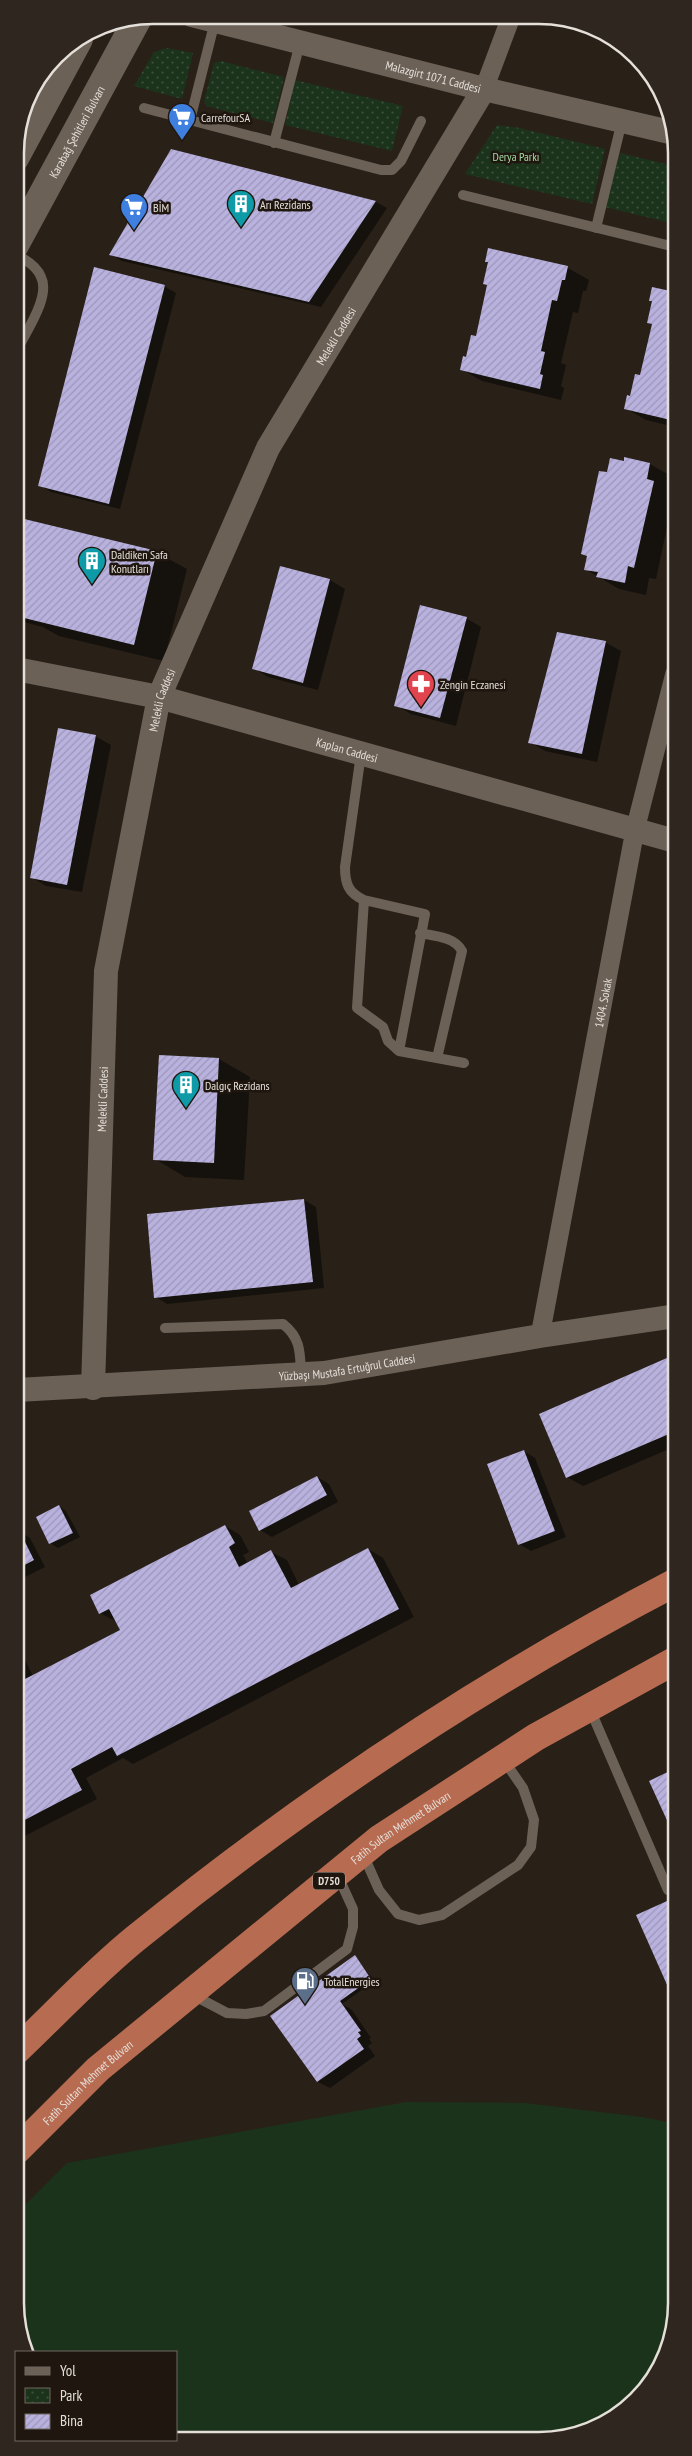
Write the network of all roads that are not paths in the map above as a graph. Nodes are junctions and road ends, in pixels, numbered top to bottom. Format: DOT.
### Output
graph roads {
  1 [pos="214,24"];
  2 [pos="227,24"];
  3 [pos="508,24"];
  4 [pos="134,25"];
  5 [pos="300,42"];
  6 [pos="56,68"];
  7 [pos="484,89"];
  8 [pos="144,108"];
  9 [pos="190,120"];
  10 [pos="421,121"];
  11 [pos="622,121"];
  12 [pos="666,131"];
  13 [pos="25,136"];
  14 [pos="274,143"];
  15 [pos="463,195"];
  16 [pos="24,228"];
  17 [pos="596,228"];
  18 [pos="668,246"];
  19 [pos="24,259"];
  20 [pos="24,337"];
  21 [pos="24,671"];
  22 [pos="159,698"];
  23 [pos="668,700"];
  24 [pos="361,754"];
  25 [pos="635,830"];
  26 [pos="668,839"];
  27 [pos="364,900"];
  28 [pos="420,932"];
  29 [pos="399,1051"];
  30 [pos="437,1058"];
  31 [pos="464,1063"];
  32 [pos="668,1317"];
  33 [pos="165,1328"];
  34 [pos="540,1336"];
  35 [pos="301,1374"];
  36 [pos="93,1388"];
  37 [pos="24,1390"];
  38 [pos="668,1586"];
  39 [pos="668,1664"];
  40 [pos="589,1708"];
  41 [pos="503,1759"];
  42 [pos="363,1853"];
  43 [pos="337,1874"];
  44 [pos="668,1890"];
  45 [pos="190,1994"];
  46 [pos="24,2043"];
  47 [pos="24,2143"];
  1 -- 9 [label="lane"];
  2 -- 5 [label="street, Malazgirt 1071 Caddesi"];
  3 -- 7 [label="street"];
  4 -- 16 [label="main road, Karabağ Şehitleri Bulvarı"];
  5 -- 7 [label="street, Malazgirt 1071 Caddesi"];
  5 -- 14 [label="lane"];
  6 -- 13 [label="main road"];
  7 -- 11 [label="street, Malazgirt 1071 Caddesi"];
  7 -- 22 [label="street, Melekli Caddesi"];
  8 -- 9 [label="lane"];
  9 -- 14 [label="lane"];
  10 -- 14 [label="lane"];
  11 -- 12 [label="street, Malazgirt 1071 Caddesi"];
  11 -- 17 [label="lane"];
  15 -- 17 [label="lane"];
  17 -- 18 [label="lane"];
  19 -- 20 [label="lane"];
  21 -- 22 [label="street, Kaplan Caddesi"];
  22 -- 24 [label="street, Kaplan Caddesi"];
  22 -- 36 [label="street, Melekli Caddesi"];
  23 -- 25 [label="street, 1404. Sokak"];
  24 -- 25 [label="street, Kaplan Caddesi"];
  24 -- 27 [label="lane"];
  25 -- 26 [label="street, Kaplan Caddesi"];
  25 -- 34 [label="street, 1404. Sokak"];
  27 -- 28 [label="lane"];
  27 -- 29 [label="lane"];
  28 -- 29 [label="lane"];
  28 -- 30 [label="lane"];
  29 -- 30 [label="lane"];
  30 -- 31 [label="lane"];
  32 -- 34 [label="street, Yüzbaşı Mustafa Ertuğrul Caddesi"];
  33 -- 35 [label="lane"];
  34 -- 35 [label="street, Yüzbaşı Mustafa Ertuğrul Caddesi"];
  35 -- 36 [label="street, Yüzbaşı Mustafa Ertuğrul Caddesi"];
  36 -- 37 [label="street, Yüzbaşı Mustafa Ertuğrul Caddesi"];
  38 -- 46 [label="highway"];
  39 -- 40 [label="highway, Fatih Sultan Mehmet Bulvarı / D750"];
  40 -- 41 [label="highway, Fatih Sultan Mehmet Bulvarı / D750"];
  40 -- 44 [label="lane"];
  41 -- 42 [label="highway, Fatih Sultan Mehmet Bulvarı / D750"];
  41 -- 42 [label="lane"];
  42 -- 43 [label="highway, Fatih Sultan Mehmet Bulvarı / D750"];
  43 -- 45 [label="highway, Fatih Sultan Mehmet Bulvarı / D750"];
  43 -- 45 [label="lane"];
  45 -- 47 [label="highway, Fatih Sultan Mehmet Bulvarı / D750"];
}
